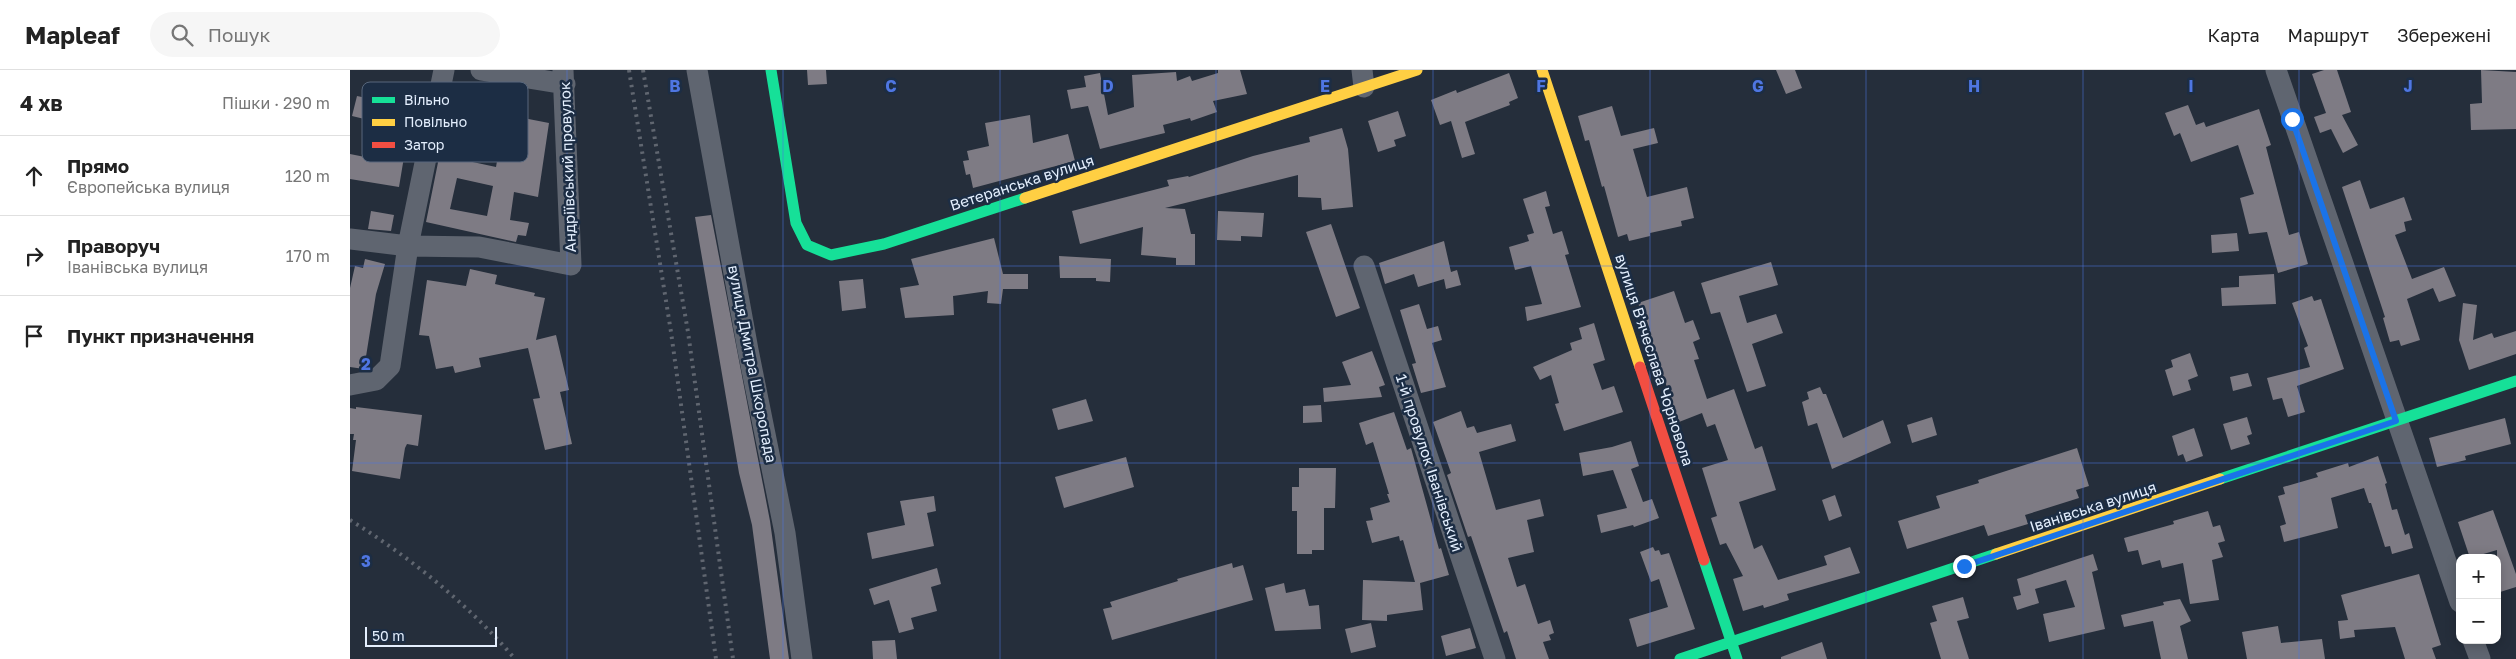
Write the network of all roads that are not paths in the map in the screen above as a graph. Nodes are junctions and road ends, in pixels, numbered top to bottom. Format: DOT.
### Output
graph roads {
  1 [pos="481,70"];
  2 [pos="697,70"];
  3 [pos="771,70"];
  4 [pos="1417,70"];
  5 [pos="1542,70"];
  6 [pos="2276,70"];
  7 [pos="564,77"];
  8 [pos="1363,79"];
  9 [pos="425,162"];
  10 [pos="350,239"];
  11 [pos="408,246"];
  12 [pos="1364,266"];
  13 [pos="2516,381"];
  14 [pos="350,385"];
  15 [pos="2396,421"];
  16 [pos="2459,599"];
  17 [pos="1731,643"];
  18 [pos="2474,644"];
  19 [pos="802,659"];
  20 [pos="1495,659"];
  21 [pos="1680,659"];
  22 [pos="1736,659"];
  23 [pos="2480,659"];
  1 -- 7 [label="street"];
  2 -- 19 [label="street, вулиця Дмитра Шкоропада"];
  3 -- 8 [label="street, Ветеранська вулиця"];
  4 -- 8 [label="street, Ветеранська вулиця"];
  5 -- 17 [label="street, вулиця В'ячеслава Чорновола"];
  6 -- 15 [label="street"];
  7 -- 11 [label="street, Андріївський провулок"];
  9 -- 11 [label="street"];
  10 -- 11 [label="street"];
  11 -- 14 [label="street"];
  12 -- 20 [label="street, 1-й провулок Іванівський"];
  13 -- 15 [label="street, Іванівська вулиця"];
  15 -- 16 [label="street"];
  15 -- 17 [label="street, Іванівська вулиця"];
  17 -- 21 [label="street, Іванівська вулиця"];
  17 -- 22 [label="street, вулиця В'ячеслава Чорновола"];
  18 -- 23 [label="street"];
}
